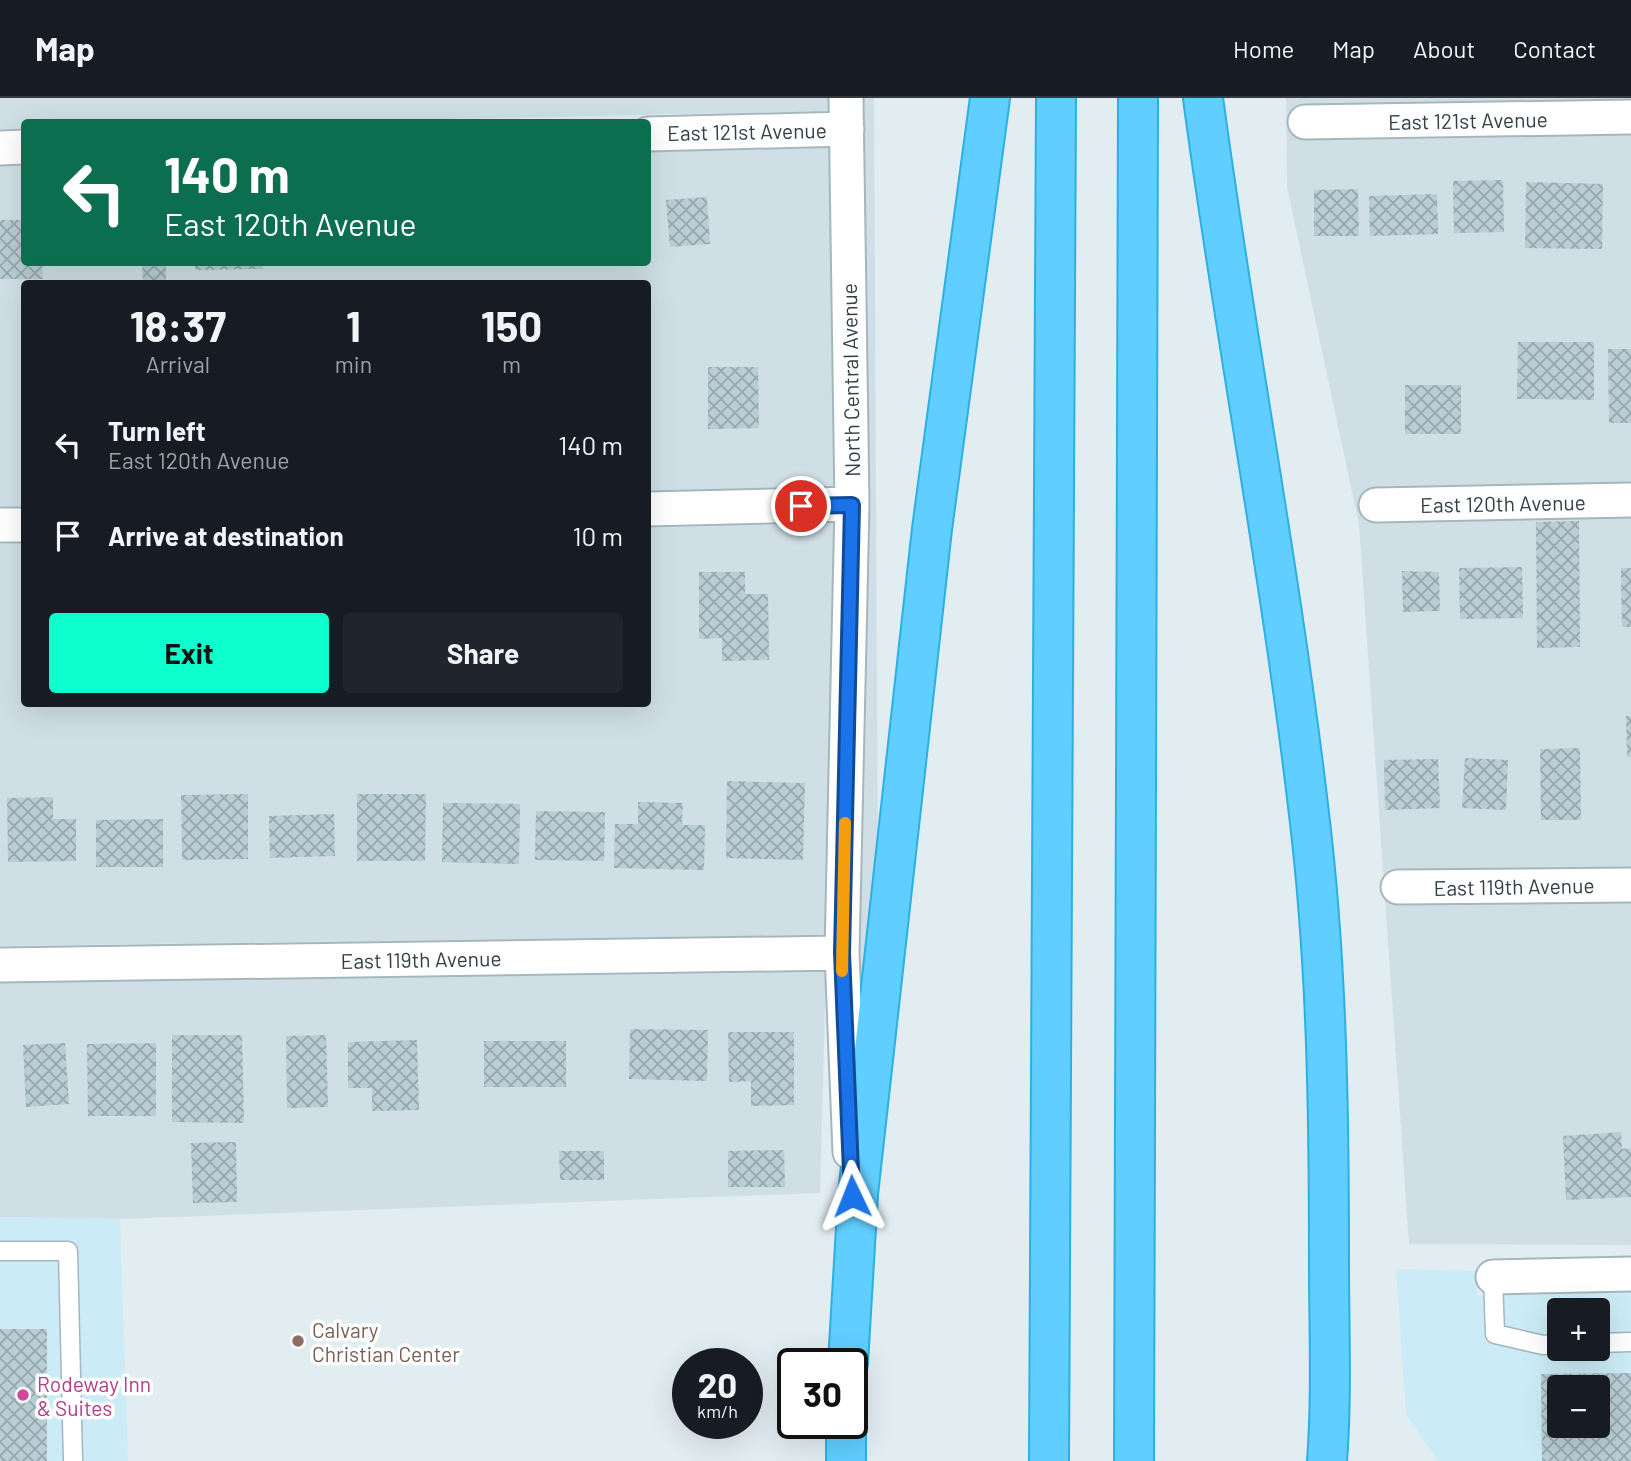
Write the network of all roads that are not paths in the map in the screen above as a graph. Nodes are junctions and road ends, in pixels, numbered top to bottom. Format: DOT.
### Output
graph roads {
  1 [pos="990,98"];
  2 [pos="1056,98"];
  3 [pos="1138,98"];
  4 [pos="1203,98"];
  5 [pos="846,114"];
  6 [pos="1631,117"];
  7 [pos="1305,122"];
  8 [pos="651,134"];
  9 [pos="21,147"];
  10 [pos="0,148"];
  11 [pos="1631,500"];
  12 [pos="852,505"];
  13 [pos="1376,505"];
  14 [pos="651,509"];
  15 [pos="21,525"];
  16 [pos="0,526"];
  17 [pos="1631,885"];
  18 [pos="1398,887"];
  19 [pos="842,953"];
  20 [pos="0,965"];
  21 [pos="854,1250"];
  22 [pos="0,1251"];
  23 [pos="1631,1274"];
  24 [pos="1493,1277"];
  25 [pos="1631,1342"];
  26 [pos="1610,1343"];
  27 [pos="1547,1345"];
  28 [pos="849,1348"];
  29 [pos="1333,1450"];
  30 [pos="73,1461"];
  31 [pos="1049,1461"];
  32 [pos="1133,1461"];
  1 -- 21 [label="highway"];
  2 -- 31 [label="highway"];
  3 -- 32 [label="highway"];
  4 -- 29 [label="highway"];
  5 -- 8 [label="street, East 121st Avenue"];
  5 -- 12 [label="street, North Central Avenue"];
  6 -- 7 [label="street, East 121st Avenue"];
  9 -- 10 [label="street"];
  11 -- 13 [label="street, East 120th Avenue"];
  12 -- 14 [label="street"];
  12 -- 19 [label="street, North Central Avenue"];
  15 -- 16 [label="street"];
  17 -- 18 [label="street, East 119th Avenue"];
  19 -- 20 [label="street, East 119th Avenue"];
  19 -- 21 [label="street, North Central Avenue"];
  21 -- 28 [label="highway"];
  22 -- 30 [label="lane"];
  23 -- 24 [label="street"];
  24 -- 27 [label="lane"];
  25 -- 26 [label="lane"];
}
